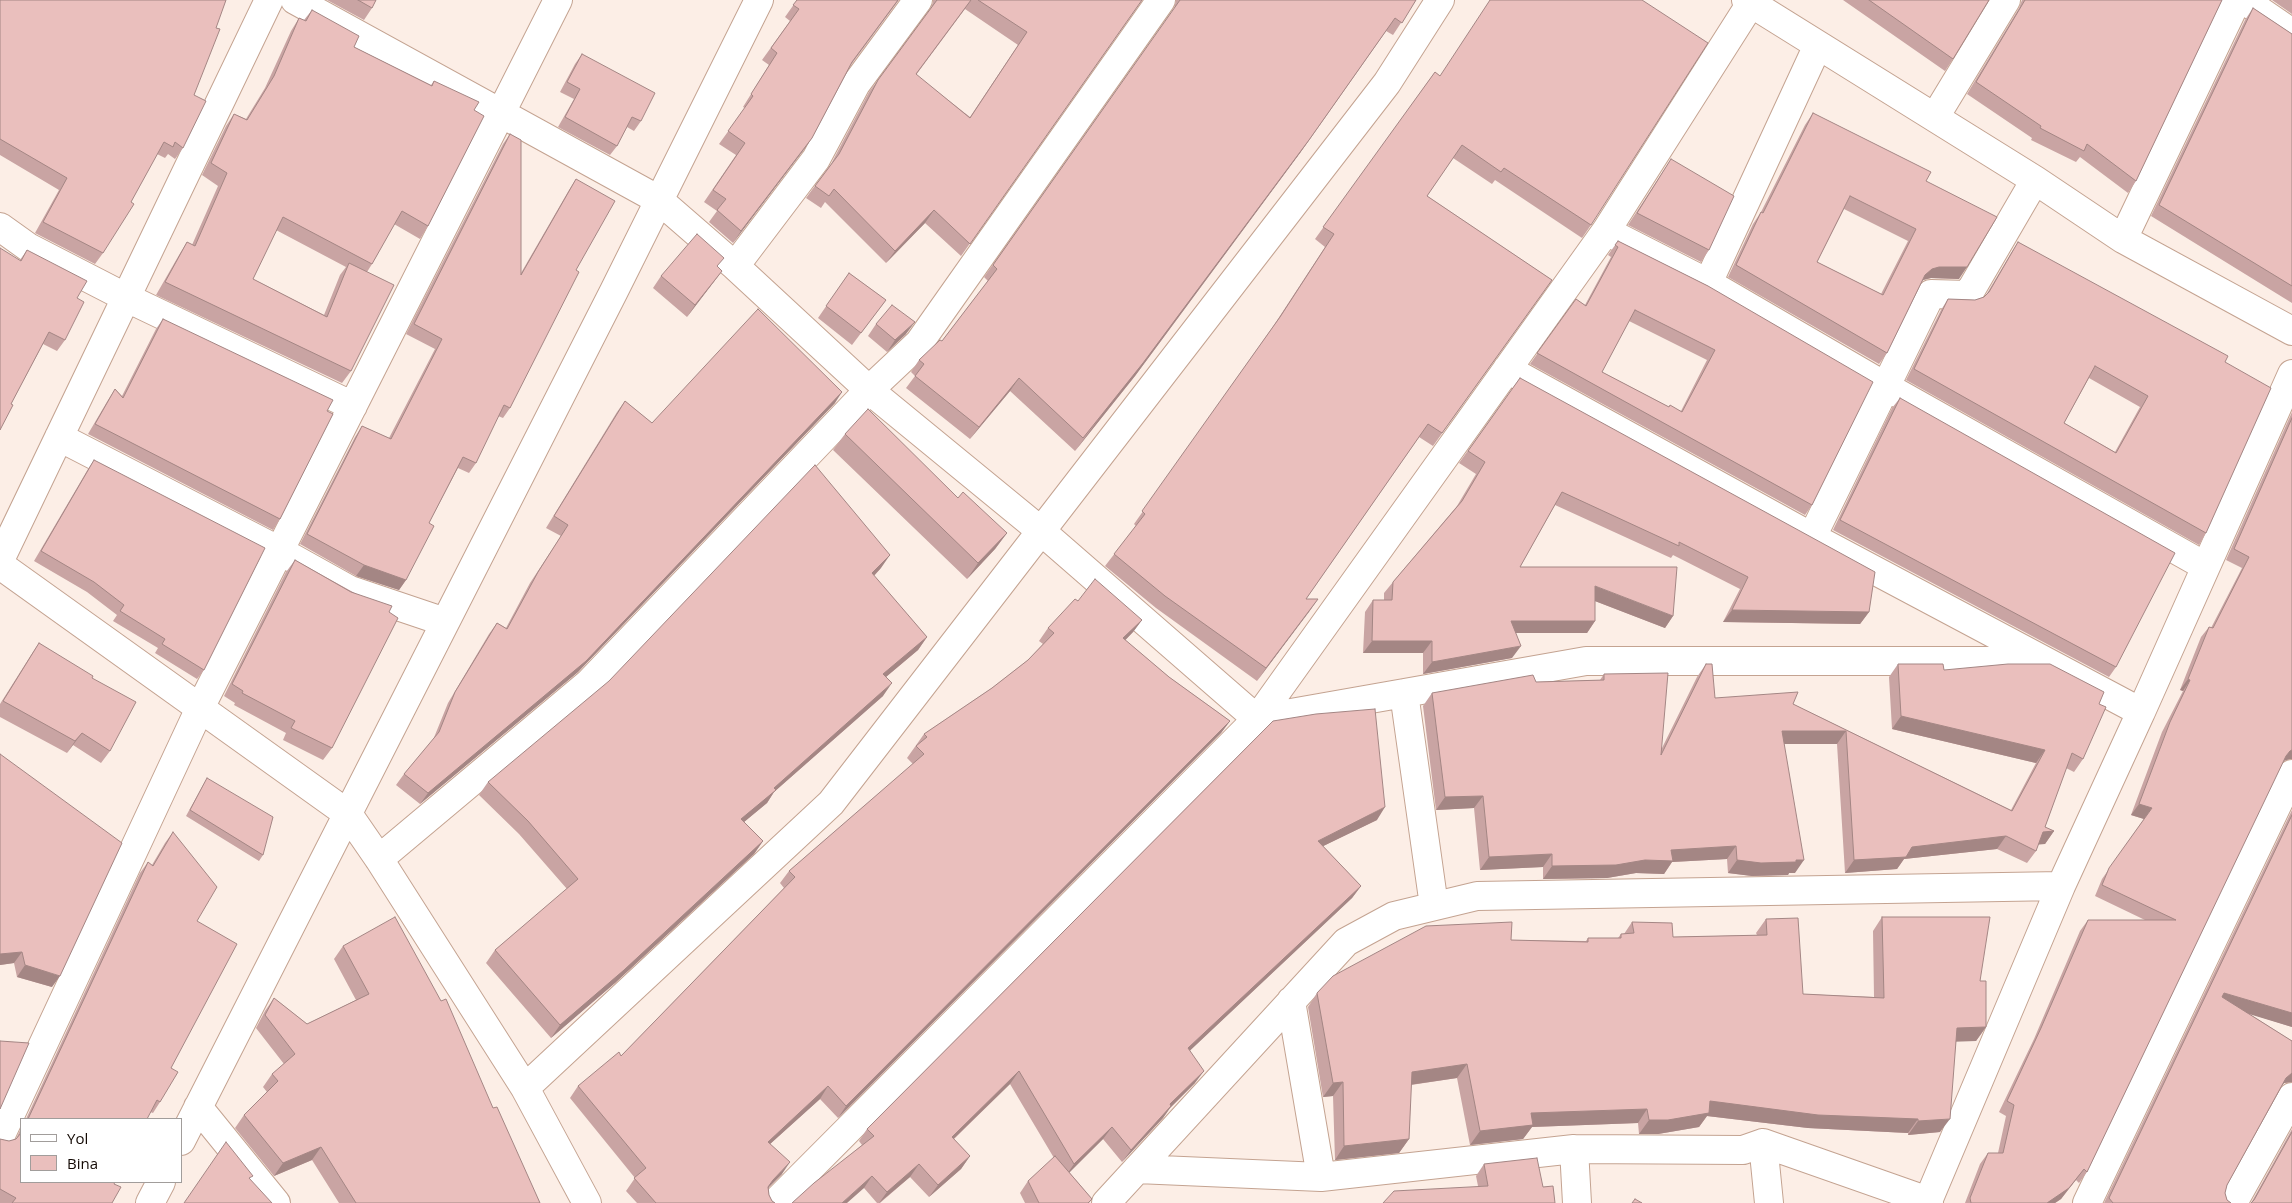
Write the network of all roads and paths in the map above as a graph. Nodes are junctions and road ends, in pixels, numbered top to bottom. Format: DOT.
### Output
graph roads {
  1 [pos="269,0"];
  2 [pos="295,0"];
  3 [pos="558,0"];
  4 [pos="759,0"];
  5 [pos="918,0"];
  6 [pos="1161,0"];
  7 [pos="1440,0"];
  8 [pos="2006,0"];
  9 [pos="2237,0"];
  10 [pos="2244,0"];
  11 [pos="1748,2"];
  12 [pos="2292,33"];
  13 [pos="1818,44"];
  14 [pos="502,114"];
  15 [pos="1935,117"];
  16 [pos="2035,180"];
  17 [pos="659,200"];
  18 [pos="0,227"];
  19 [pos="1606,231"];
  20 [pos="2123,239"];
  21 [pos="735,266"];
  22 [pos="1708,283"];
  23 [pos="127,298"];
  24 [pos="2292,332"];
  25 [pos="1507,369"];
  26 [pos="2292,374"];
  27 [pos="1885,386"];
  28 [pos="869,390"];
  29 [pos="353,406"];
  30 [pos="59,437"];
  31 [pos="1041,532"];
  32 [pos="1812,537"];
  33 [pos="280,551"];
  34 [pos="0,560"];
  35 [pos="0,565"];
  36 [pos="2205,566"];
  37 [pos="445,622"];
  38 [pos="2044,661"];
  39 [pos="1404,693"];
  40 [pos="200,708"];
  41 [pos="2141,712"];
  42 [pos="1257,719"];
  43 [pos="2292,774"];
  44 [pos="348,814"];
  45 [pos="379,859"];
  46 [pos="2061,886"];
  47 [pos="1434,906"];
  48 [pos="1291,1001"];
  49 [pos="525,1088"];
  50 [pos="2292,1098"];
  51 [pos="198,1107"];
  52 [pos="0,1137"];
  53 [pos="182,1139"];
  54 [pos="1763,1143"];
  55 [pos="1574,1149"];
  56 [pos="1137,1169"];
  57 [pos="1321,1177"];
  58 [pos="160,1183"];
  59 [pos="1929,1202"];
  60 [pos="150,1203"];
  61 [pos="276,1203"];
  62 [pos="587,1203"];
  63 [pos="775,1203"];
  64 [pos="1106,1203"];
  65 [pos="1577,1203"];
  66 [pos="1769,1203"];
  67 [pos="2087,1203"];
  68 [pos="2233,1203"];
  1 -- 23 [label="street"];
  2 -- 14 [label="street"];
  3 -- 14 [label="street"];
  4 -- 17 [label="street"];
  5 -- 21 [label="street"];
  6 -- 28 [label="street"];
  7 -- 31 [label="street"];
  8 -- 15 [label="street"];
  9 -- 20 [label="street"];
  10 -- 12 [label="street"];
  11 -- 13 [label="street"];
  11 -- 19 [label="street"];
  13 -- 15 [label="street"];
  13 -- 22 [label="street"];
  14 -- 17 [label="street"];
  14 -- 29 [label="street"];
  15 -- 16 [label="street"];
  16 -- 20 [label="street"];
  16 -- 27 [label="street"];
  17 -- 21 [label="street"];
  17 -- 37 [label="street"];
  18 -- 23 [label="street"];
  19 -- 22 [label="street"];
  19 -- 25 [label="street"];
  20 -- 24 [label="street"];
  21 -- 28 [label="street"];
  22 -- 27 [label="street"];
  23 -- 29 [label="street"];
  23 -- 30 [label="street"];
  25 -- 32 [label="street"];
  25 -- 42 [label="street"];
  26 -- 36 [label="street"];
  27 -- 32 [label="street"];
  27 -- 36 [label="street"];
  28 -- 31 [label="street"];
  28 -- 45 [label="street"];
  29 -- 33 [label="street"];
  30 -- 33 [label="street"];
  30 -- 34 [label="street"];
  31 -- 42 [label="street"];
  31 -- 49 [label="street"];
  32 -- 38 [label="street"];
  33 -- 37 [label="street"];
  33 -- 40 [label="street"];
  35 -- 40 [label="street"];
  36 -- 41 [label="street"];
  37 -- 44 [label="street"];
  38 -- 39 [label="street"];
  38 -- 41 [label="street"];
  39 -- 42 [label="street"];
  39 -- 47 [label="street"];
  40 -- 44 [label="street"];
  40 -- 52 [label="street"];
  41 -- 46 [label="street"];
  42 -- 63 [label="street"];
  43 -- 67 [label="street"];
  44 -- 45 [label="street"];
  44 -- 51 [label="street"];
  45 -- 49 [label="street"];
  46 -- 47 [label="street"];
  46 -- 59 [label="street"];
  47 -- 48 [label="street"];
  48 -- 56 [label="street"];
  48 -- 57 [label="street"];
  49 -- 62 [label="street"];
  50 -- 68 [label="street"];
  51 -- 53 [label="street"];
  51 -- 61 [label="street"];
  54 -- 55 [label="street"];
  54 -- 59 [label="street"];
  54 -- 66 [label="street"];
  55 -- 57 [label="street"];
  55 -- 65 [label="street"];
  56 -- 57 [label="street"];
  56 -- 64 [label="street"];
  58 -- 60 [label="street"];
}
